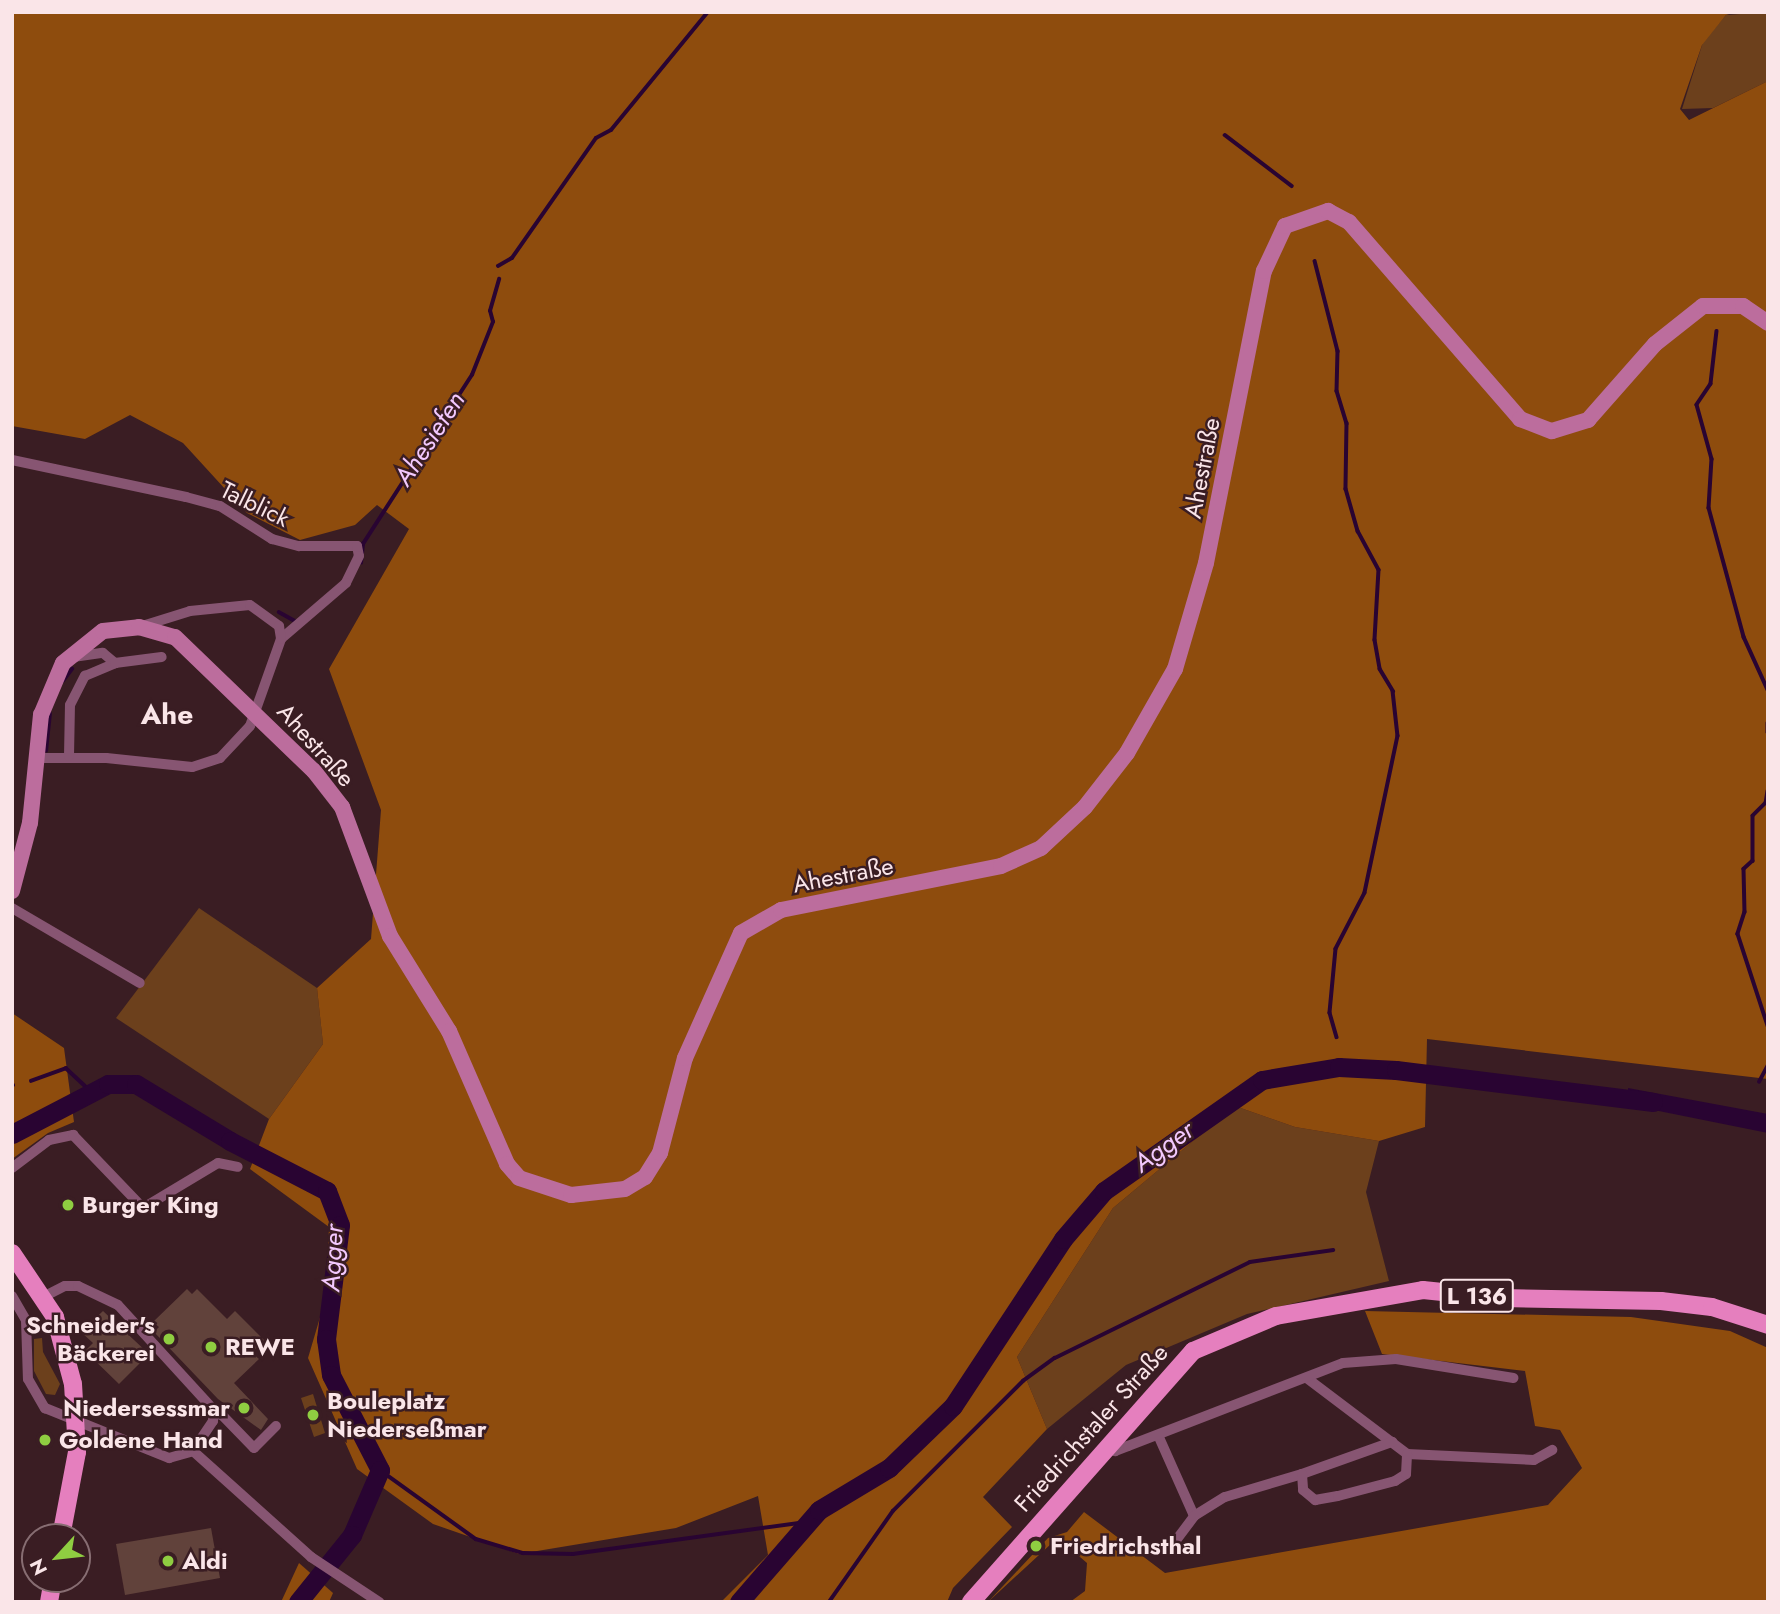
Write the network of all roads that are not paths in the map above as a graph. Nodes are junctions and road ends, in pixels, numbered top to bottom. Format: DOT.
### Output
graph roads {
  1 [pos="1768,323"];
  2 [pos="12,460"];
  3 [pos="139,627"];
  4 [pos="281,639"];
  5 [pos="67,657"];
  6 [pos="162,657"];
  7 [pos="115,663"];
  8 [pos="253,710"];
  9 [pos="69,756"];
  10 [pos="34,758"];
  11 [pos="12,891"];
  12 [pos="12,908"];
  13 [pos="139,983"];
  14 [pos="238,1167"];
  15 [pos="12,1168"];
  16 [pos="12,1253"];
  17 [pos="12,1296"];
  18 [pos="45,1296"];
  19 [pos="1768,1325"];
  20 [pos="1513,1378"];
  21 [pos="1308,1379"];
  22 [pos="213,1413"];
  23 [pos="76,1422"];
  24 [pos="276,1426"];
  25 [pos="1158,1435"];
  26 [pos="1392,1442"];
  27 [pos="1108,1446"];
  28 [pos="1552,1450"];
  29 [pos="193,1451"];
  30 [pos="1406,1454"];
  31 [pos="1302,1474"];
  32 [pos="1194,1516"];
  33 [pos="64,1523"];
  34 [pos="1174,1543"];
  35 [pos="379,1602"];
  36 [pos="971,1602"];
  1 -- 8 [label="main road, Ahestraße"];
  2 -- 4 [label="street, Talblick"];
  3 -- 4 [label="street"];
  3 -- 5 [label="main road, Ahestraße"];
  3 -- 8 [label="main road, Ahestraße"];
  4 -- 8 [label="street, Talblick"];
  5 -- 7 [label="street"];
  5 -- 10 [label="main road, Ahestraße"];
  6 -- 7 [label="street"];
  7 -- 9 [label="street"];
  8 -- 9 [label="street, Talblick"];
  9 -- 10 [label="street, Talblick"];
  10 -- 11 [label="main road, Ahestraße"];
  12 -- 13 [label="street"];
  14 -- 15 [label="street"];
  16 -- 18 [label="main road"];
  17 -- 23 [label="street"];
  18 -- 22 [label="street"];
  18 -- 23 [label="main road"];
  19 -- 27 [label="main road, Friedrichstaler Straße / L 136"];
  20 -- 21 [label="street"];
  21 -- 25 [label="street"];
  21 -- 26 [label="street"];
  22 -- 24 [label="street"];
  22 -- 29 [label="street"];
  23 -- 29 [label="street"];
  23 -- 33 [label="main road"];
  25 -- 27 [label="street"];
  25 -- 32 [label="street"];
  26 -- 30 [label="street"];
  26 -- 31 [label="street"];
  27 -- 36 [label="main road, Friedrichstaler Straße / L 136"];
  28 -- 30 [label="street"];
  29 -- 35 [label="street"];
  30 -- 31 [label="street"];
  31 -- 32 [label="street"];
  32 -- 34 [label="street"];
}
